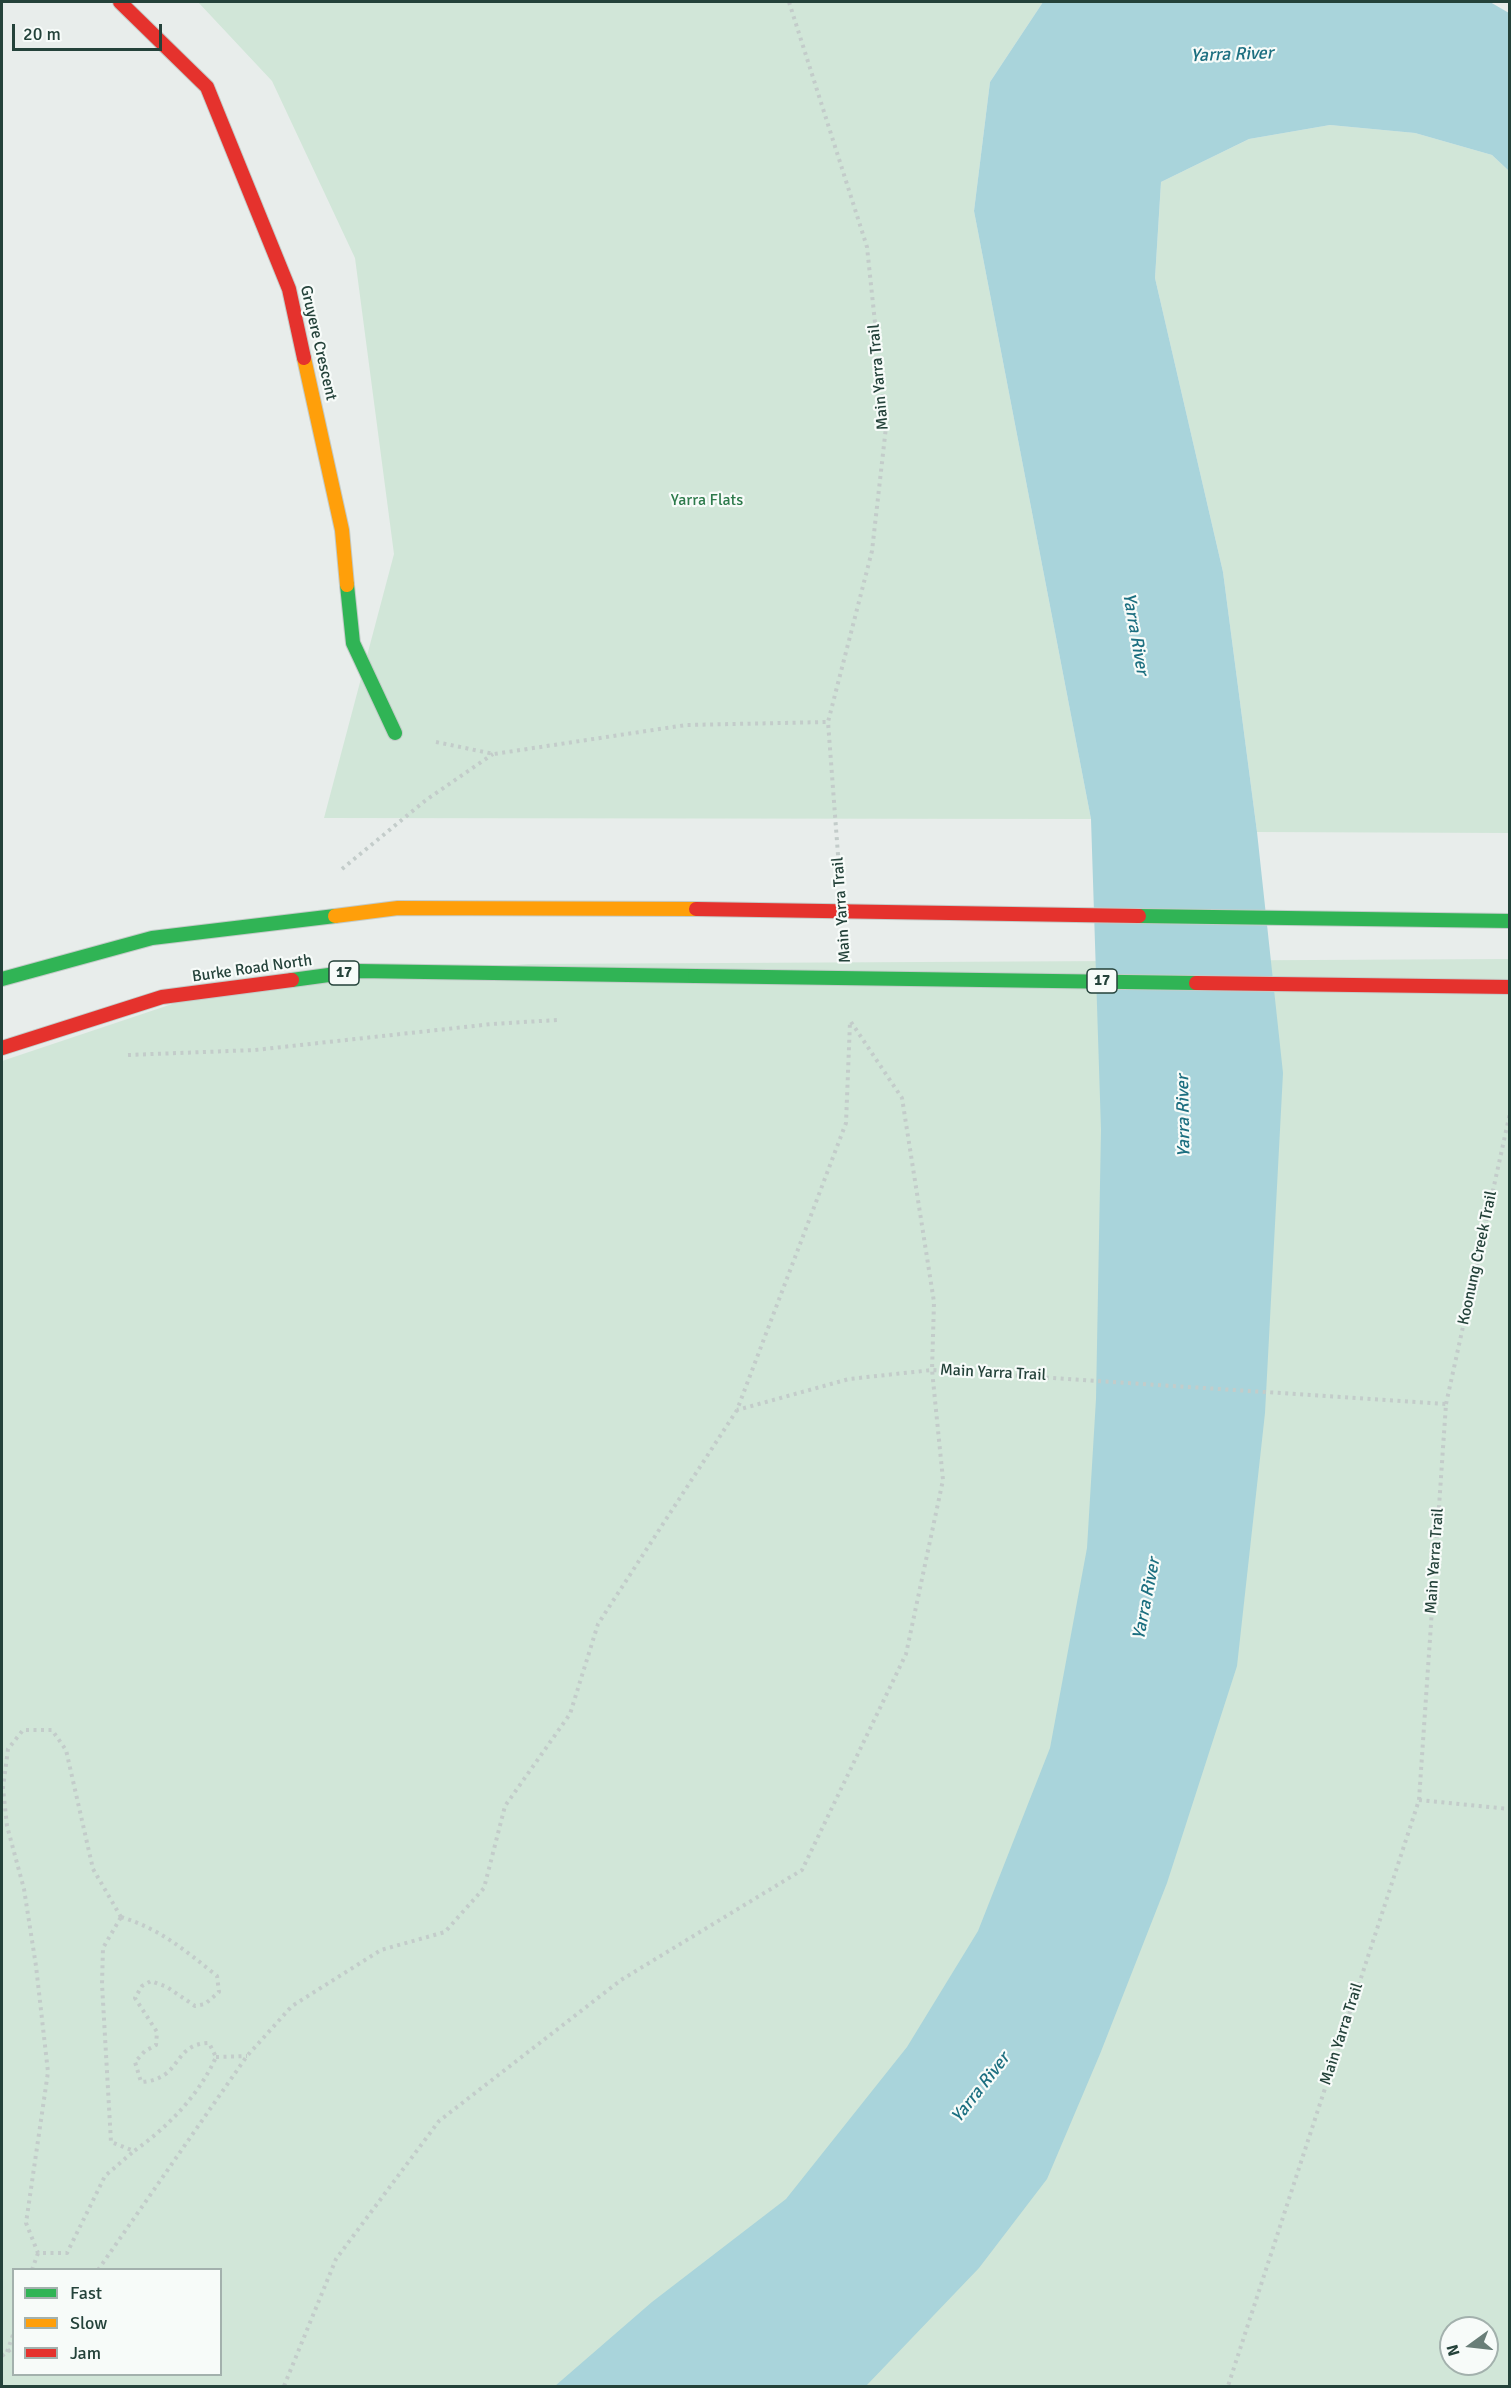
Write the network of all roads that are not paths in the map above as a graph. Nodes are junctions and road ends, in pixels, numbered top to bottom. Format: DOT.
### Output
graph roads {
  1 [pos="120,2"];
  2 [pos="394,733"];
  3 [pos="1509,921"];
  4 [pos="2,979"];
  5 [pos="1509,987"];
  6 [pos="2,1048"];
  1 -- 2 [label="main road, Gruyere Crescent"];
  3 -- 4 [label="main road, bridge"];
  5 -- 6 [label="main road, Burke Road North / 17, bridge"];
}
